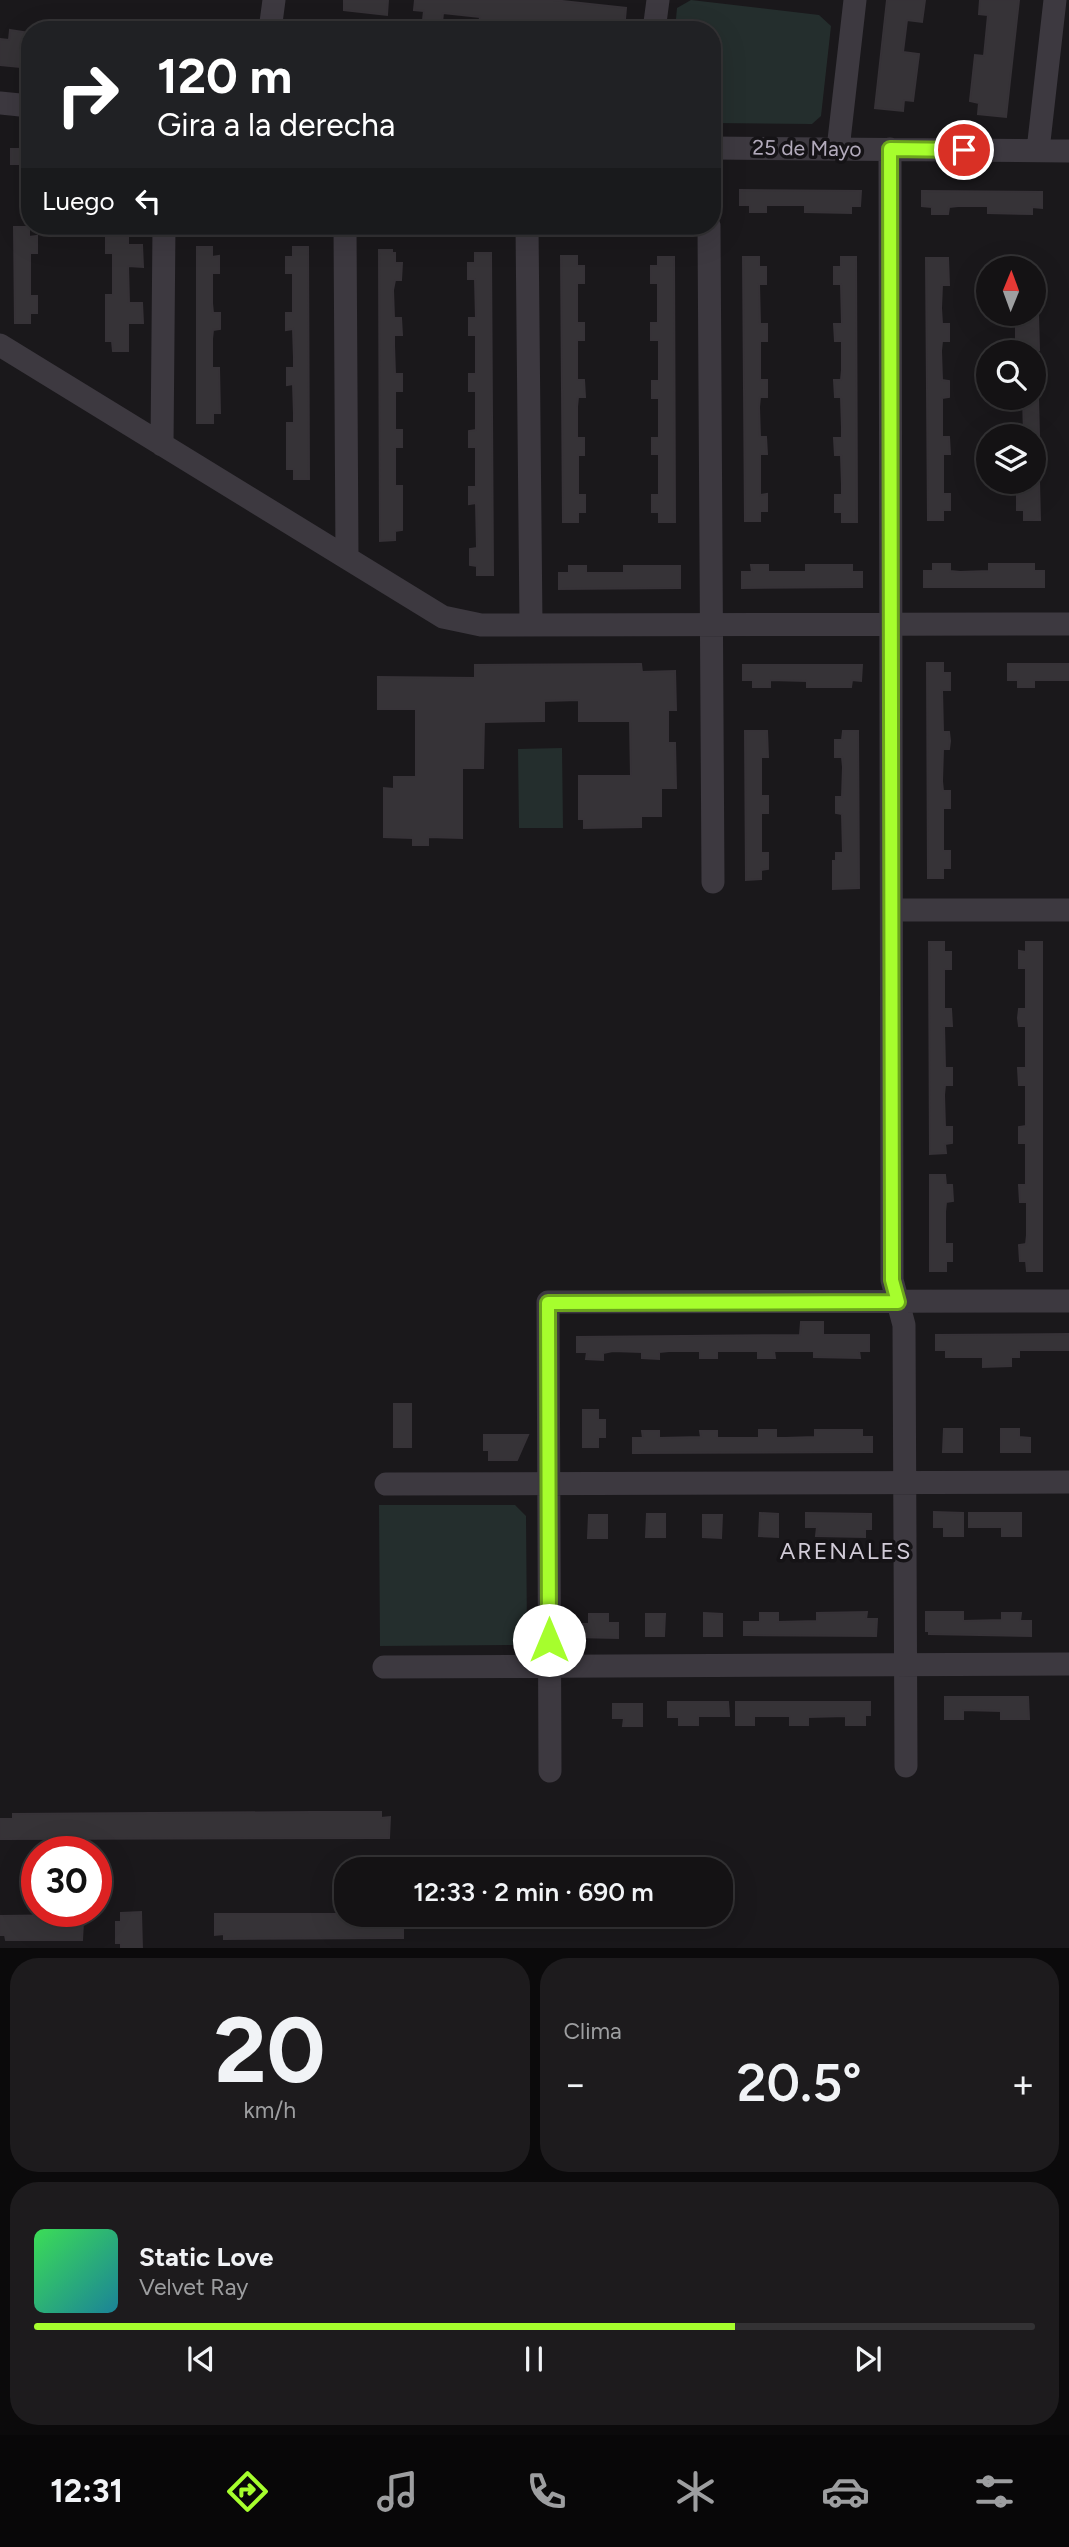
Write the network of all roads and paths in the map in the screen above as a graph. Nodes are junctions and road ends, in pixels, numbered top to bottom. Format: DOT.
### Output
graph roads {
  1 [pos="274,0"];
  2 [pos="657,0"];
  3 [pos="855,0"];
  4 [pos="1055,0"];
  5 [pos="272,21"];
  6 [pos="655,21"];
  7 [pos="0,103"];
  8 [pos="21,105"];
  9 [pos="721,148"];
  10 [pos="838,149"];
  11 [pos="890,149"];
  12 [pos="1038,150"];
  13 [pos="1069,151"];
  14 [pos="163,235"];
  15 [pos="345,235"];
  16 [pos="527,235"];
  17 [pos="709,235"];
  18 [pos="0,345"];
  19 [pos="162,445"];
  20 [pos="347,558"];
  21 [pos="1069,624"];
  22 [pos="531,625"];
  23 [pos="712,625"];
  24 [pos="891,625"];
  25 [pos="713,882"];
  26 [pos="1069,909"];
  27 [pos="892,910"];
  28 [pos="1069,1301"];
  29 [pos="898,1302"];
  30 [pos="905,1482"];
  31 [pos="1069,1482"];
  32 [pos="549,1484"];
  33 [pos="386,1485"];
  34 [pos="1069,1664"];
  35 [pos="905,1665"];
  36 [pos="384,1667"];
  37 [pos="550,1667"];
  38 [pos="906,1766"];
  39 [pos="550,1771"];
  1 -- 5 [label="street"];
  2 -- 6 [label="street"];
  3 -- 10 [label="street"];
  4 -- 12 [label="street"];
  7 -- 8 [label="street"];
  9 -- 10 [label="street, 25 de Mayo"];
  10 -- 11 [label="street, 25 de Mayo"];
  11 -- 12 [label="street, 25 de Mayo"];
  11 -- 24 [label="street"];
  12 -- 13 [label="street, 25 de Mayo"];
  14 -- 19 [label="street"];
  15 -- 20 [label="street"];
  16 -- 22 [label="street"];
  17 -- 23 [label="street"];
  18 -- 19 [label="street"];
  19 -- 20 [label="street"];
  20 -- 22 [label="street"];
  21 -- 24 [label="street"];
  22 -- 23 [label="street"];
  23 -- 24 [label="street"];
  23 -- 25 [label="street"];
  24 -- 27 [label="street"];
  26 -- 27 [label="street"];
  27 -- 29 [label="street"];
  28 -- 29 [label="street"];
  29 -- 30 [label="street"];
  29 -- 32 [label="street"];
  30 -- 31 [label="street"];
  30 -- 32 [label="street"];
  30 -- 35 [label="street"];
  32 -- 33 [label="street"];
  32 -- 37 [label="street"];
  34 -- 35 [label="street"];
  35 -- 37 [label="street"];
  35 -- 38 [label="street"];
  36 -- 37 [label="street"];
  37 -- 39 [label="street"];
}
